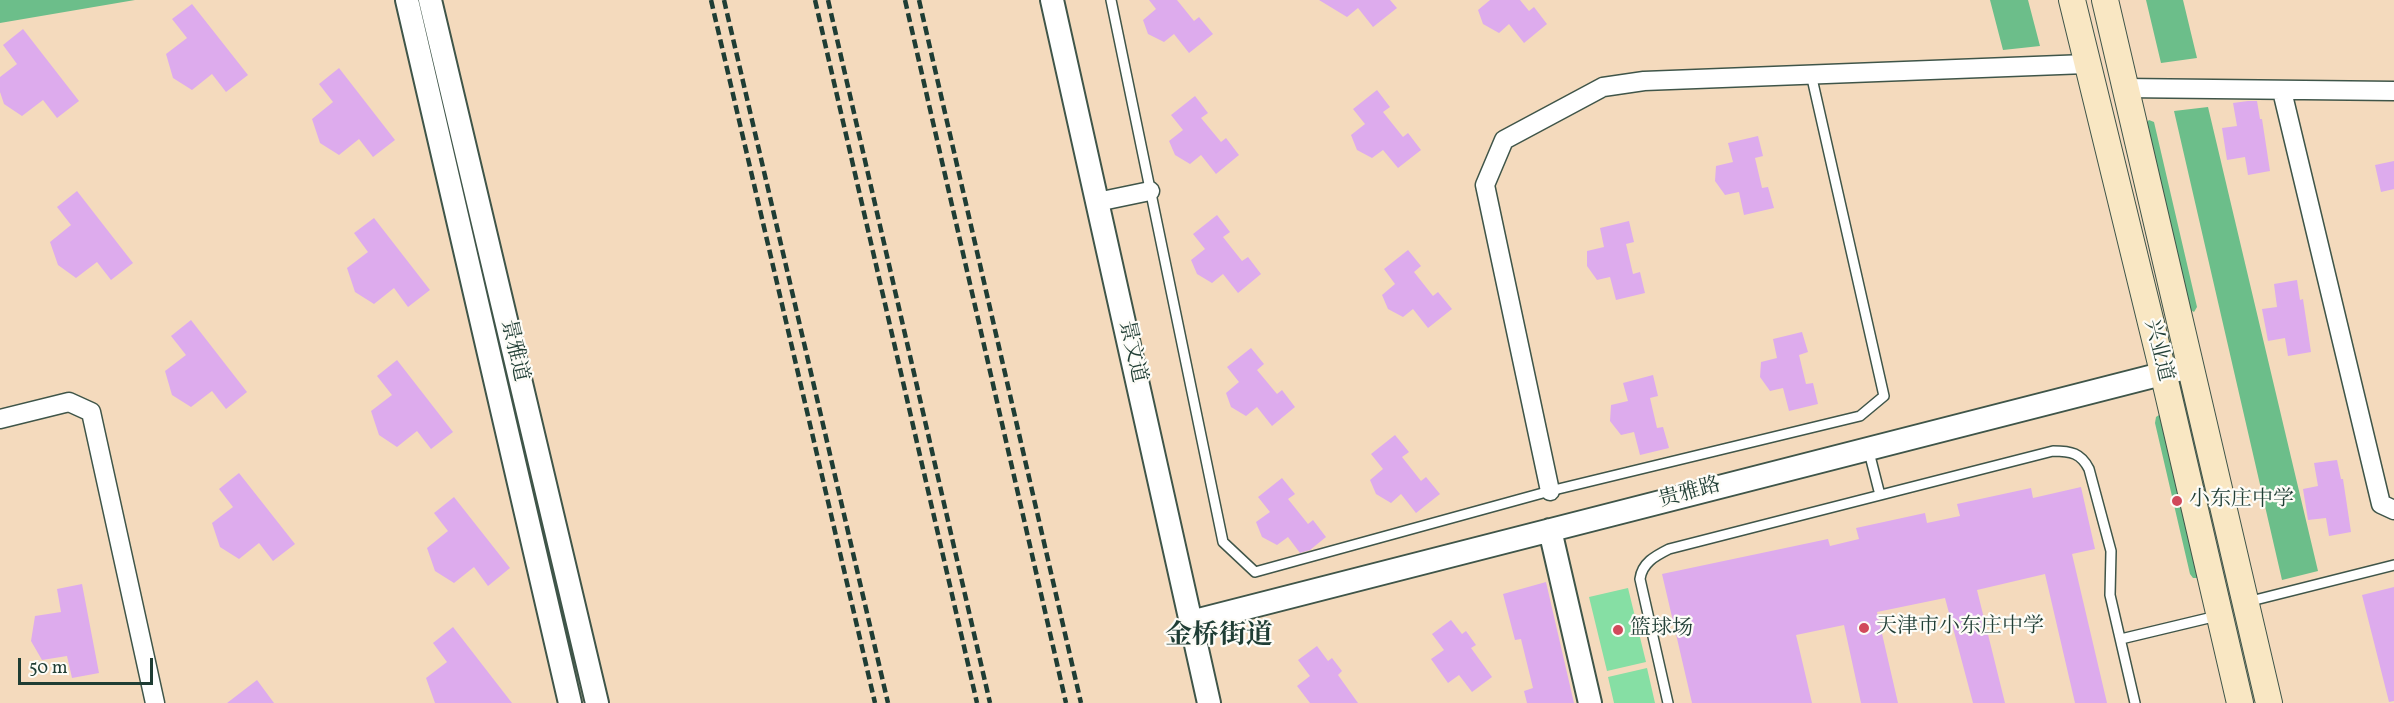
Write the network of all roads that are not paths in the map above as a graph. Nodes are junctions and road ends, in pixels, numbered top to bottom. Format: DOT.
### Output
graph roads {
  1 [pos="407,0"];
  2 [pos="430,0"];
  3 [pos="1052,0"];
  4 [pos="1111,0"];
  5 [pos="2072,0"];
  6 [pos="2105,0"];
  7 [pos="2086,64"];
  8 [pos="1811,74"];
  9 [pos="2124,88"];
  10 [pos="2282,91"];
  11 [pos="2394,91"];
  12 [pos="1150,191"];
  13 [pos="1097,202"];
  14 [pos="2189,367"];
  15 [pos="2163,372"];
  16 [pos="0,419"];
  17 [pos="1868,448"];
  18 [pos="1550,491"];
  19 [pos="1880,495"];
  20 [pos="2394,510"];
  21 [pos="1550,530"];
  22 [pos="2394,565"];
  23 [pos="2245,603"];
  24 [pos="2219,615"];
  25 [pos="1191,622"];
  26 [pos="2121,639"];
  27 [pos="155,703"];
  28 [pos="570,703"];
  29 [pos="597,703"];
  30 [pos="1209,703"];
  31 [pos="1590,703"];
  32 [pos="1668,703"];
  33 [pos="2135,703"];
  34 [pos="2240,703"];
  35 [pos="2269,703"];
  1 -- 28 [label="street, 景雅道"];
  2 -- 29 [label="street, 景雅道"];
  3 -- 13 [label="street, 景文道"];
  4 -- 12 [label="lane"];
  5 -- 7 [label="main road, 兴业道"];
  6 -- 9 [label="main road, 兴业道"];
  7 -- 8 [label="street"];
  7 -- 15 [label="main road, 兴业道"];
  8 -- 18 [label="lane"];
  8 -- 18 [label="street"];
  9 -- 10 [label="street"];
  9 -- 14 [label="main road, 兴业道"];
  10 -- 11 [label="street"];
  10 -- 20 [label="street"];
  12 -- 13 [label="street"];
  12 -- 18 [label="lane"];
  13 -- 25 [label="street, 景文道"];
  14 -- 15 [label="street, 贵雅路"];
  14 -- 23 [label="main road, 兴业道"];
  15 -- 17 [label="street, 贵雅路"];
  15 -- 24 [label="main road, 兴业道"];
  16 -- 27 [label="street"];
  17 -- 19 [label="lane"];
  17 -- 21 [label="street, 贵雅路"];
  19 -- 26 [label="lane"];
  19 -- 32 [label="lane"];
  21 -- 25 [label="street, 贵雅路"];
  21 -- 31 [label="street"];
  22 -- 23 [label="lane"];
  23 -- 35 [label="main road, 兴业道"];
  24 -- 26 [label="lane"];
  24 -- 34 [label="main road, 兴业道"];
  25 -- 30 [label="street, 景文道"];
  26 -- 33 [label="lane"];
}
